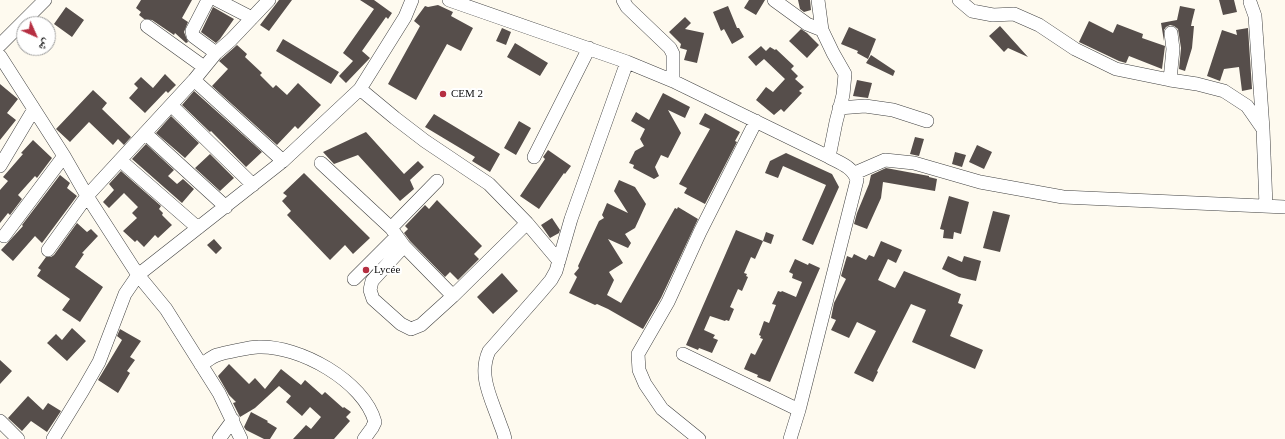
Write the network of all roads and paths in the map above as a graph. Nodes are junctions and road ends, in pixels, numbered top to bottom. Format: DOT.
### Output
graph roads {
  1 [pos="45,0"];
  2 [pos="208,0"];
  3 [pos="217,0"];
  4 [pos="269,0"];
  5 [pos="412,0"];
  6 [pos="449,0"];
  7 [pos="623,0"];
  8 [pos="774,0"];
  9 [pos="818,0"];
  10 [pos="959,0"];
  11 [pos="1250,2"];
  12 [pos="473,4"];
  13 [pos="252,18"];
  14 [pos="147,26"];
  15 [pos="822,30"];
  16 [pos="1171,34"];
  17 [pos="0,45"];
  18 [pos="589,48"];
  19 [pos="216,53"];
  20 [pos="1,61"];
  21 [pos="627,62"];
  22 [pos="204,67"];
  23 [pos="194,80"];
  24 [pos="1170,80"];
  25 [pos="673,81"];
  26 [pos="360,89"];
  27 [pos="171,105"];
  28 [pos="839,108"];
  29 [pos="34,109"];
  30 [pos="756,121"];
  31 [pos="927,122"];
  32 [pos="1263,130"];
  33 [pos="145,133"];
  34 [pos="64,156"];
  35 [pos="534,157"];
  36 [pos="829,157"];
  37 [pos="120,160"];
  38 [pos="283,162"];
  39 [pos="321,163"];
  40 [pos="0,166"];
  41 [pos="855,173"];
  42 [pos="437,181"];
  43 [pos="254,185"];
  44 [pos="87,196"];
  45 [pos="1266,206"];
  46 [pos="226,207"];
  47 [pos="1285,207"];
  48 [pos="526,223"];
  49 [pos="198,228"];
  50 [pos="4,236"];
  51 [pos="398,237"];
  52 [pos="48,250"];
  53 [pos="559,261"];
  54 [pos="138,275"];
  55 [pos="354,279"];
  56 [pos="453,296"];
  57 [pos="684,354"];
  58 [pos="201,365"];
  59 [pos="798,410"];
  60 [pos="233,420"];
  61 [pos="0,422"];
  62 [pos="18,439"];
  63 [pos="53,439"];
  64 [pos="219,439"];
  65 [pos="241,439"];
  66 [pos="364,439"];
  67 [pos="505,439"];
  68 [pos="699,439"];
  69 [pos="790,439"];
  1 -- 17 [label="street"];
  2 -- 19 [label="street"];
  3 -- 13 [label="street"];
  4 -- 13 [label="street"];
  5 -- 26 [label="street"];
  6 -- 12 [label="street"];
  7 -- 25 [label="street"];
  8 -- 15 [label="street"];
  9 -- 15 [label="street"];
  10 -- 24 [label="street"];
  11 -- 32 [label="street"];
  12 -- 18 [label="street"];
  13 -- 19 [label="street"];
  14 -- 22 [label="street"];
  15 -- 28 [label="street"];
  16 -- 24 [label="street"];
  18 -- 21 [label="street"];
  18 -- 35 [label="street"];
  19 -- 22 [label="street"];
  20 -- 29 [label="street"];
  21 -- 25 [label="street"];
  21 -- 53 [label="street"];
  22 -- 23 [label="street"];
  23 -- 27 [label="street"];
  23 -- 38 [label="street"];
  24 -- 32 [label="street"];
  25 -- 30 [label="street"];
  26 -- 38 [label="street"];
  26 -- 48 [label="street"];
  27 -- 33 [label="street"];
  27 -- 43 [label="street"];
  28 -- 31 [label="street"];
  28 -- 36 [label="street"];
  29 -- 34 [label="street"];
  29 -- 40 [label="street"];
  30 -- 36 [label="street"];
  30 -- 68 [label="street"];
  32 -- 45 [label="street"];
  33 -- 37 [label="street"];
  33 -- 46 [label="street"];
  34 -- 44 [label="street"];
  34 -- 50 [label="street"];
  36 -- 41 [label="street"];
  37 -- 44 [label="street"];
  37 -- 49 [label="street"];
  38 -- 43 [label="street"];
  39 -- 51 [label="street"];
  41 -- 45 [label="street"];
  41 -- 59 [label="street"];
  42 -- 51 [label="street"];
  43 -- 46 [label="street"];
  44 -- 52 [label="street"];
  44 -- 54 [label="street"];
  45 -- 47 [label="street"];
  46 -- 49 [label="street"];
  48 -- 53 [label="street"];
  48 -- 56 [label="street"];
  49 -- 54 [label="street"];
  51 -- 55 [label="street"];
  51 -- 56 [label="street"];
  51 -- 56 [label="street"];
  53 -- 67 [label="street"];
  54 -- 58 [label="street"];
  54 -- 63 [label="street"];
  57 -- 59 [label="street"];
  58 -- 60 [label="street"];
  58 -- 66 [label="street"];
  59 -- 69 [label="street"];
  60 -- 64 [label="street"];
  60 -- 65 [label="street"];
  61 -- 62 [label="street"];
}
